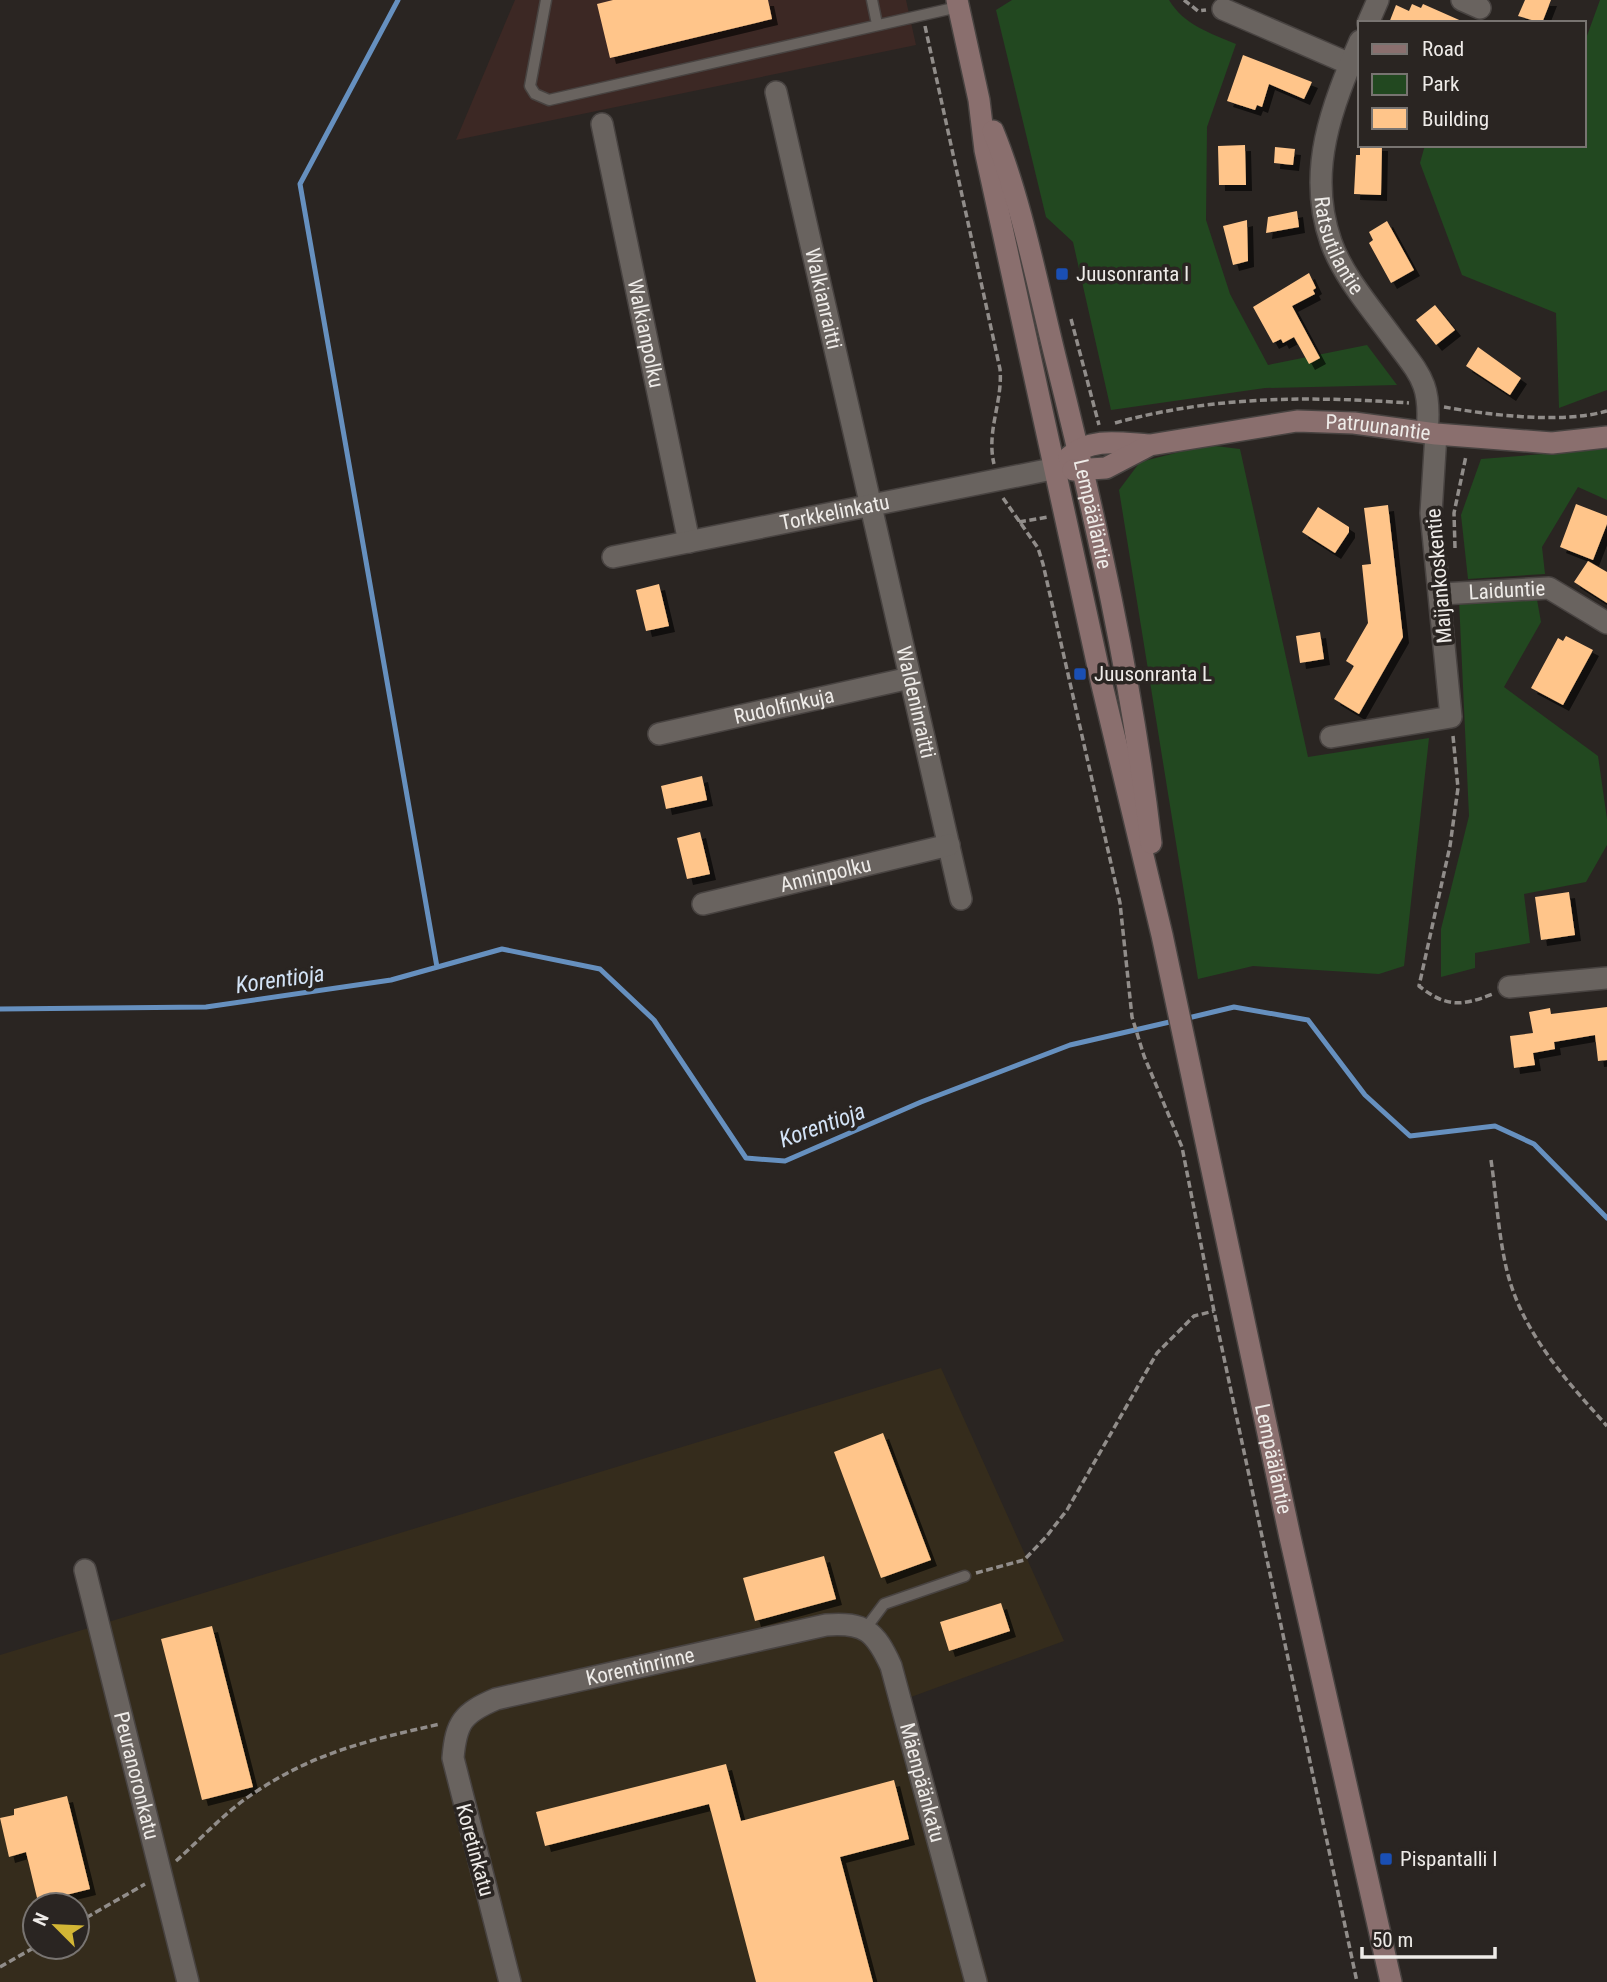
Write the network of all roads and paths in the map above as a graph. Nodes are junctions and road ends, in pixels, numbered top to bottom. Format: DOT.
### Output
graph roads {
  1 [pos="546,0"];
  2 [pos="872,0"];
  3 [pos="1184,0"];
  4 [pos="1378,0"];
  5 [pos="958,4"];
  6 [pos="1223,9"];
  7 [pos="923,15"];
  8 [pos="1369,21"];
  9 [pos="877,24"];
  10 [pos="1358,46"];
  11 [pos="1350,64"];
  12 [pos="776,92"];
  13 [pos="979,100"];
  14 [pos="602,124"];
  15 [pos="1071,320"];
  16 [pos="1100,426"];
  17 [pos="1432,434"];
  18 [pos="1471,437"];
  19 [pos="1607,437"];
  20 [pos="1150,445"];
  21 [pos="1078,449"];
  22 [pos="1057,468"];
  23 [pos="1084,472"];
  24 [pos="999,481"];
  25 [pos="870,506"];
  26 [pos="689,542"];
  27 [pos="1456,553"];
  28 [pos="613,557"];
  29 [pos="1441,594"];
  30 [pos="1607,623"];
  31 [pos="910,678"];
  32 [pos="1451,717"];
  33 [pos="659,734"];
  34 [pos="1331,737"];
  35 [pos="949,845"];
  36 [pos="961,899"];
  37 [pos="704,904"];
  38 [pos="1162,935"];
  39 [pos="1607,978"];
  40 [pos="1509,988"];
  41 [pos="1491,1160"];
  42 [pos="1214,1311"];
  43 [pos="1607,1426"];
  44 [pos="85,1570"];
  45 [pos="965,1576"];
  46 [pos="866,1628"];
  47 [pos="462,1719"];
  48 [pos="160,1875"];
  49 [pos="91,1915"];
  50 [pos="21,1955"];
  51 [pos="0,1967"];
  52 [pos="188,1982"];
  53 [pos="510,1982"];
  54 [pos="976,1982"];
  55 [pos="1357,1982"];
  56 [pos="1391,1982"];
  1 -- 9 [label="lane"];
  2 -- 9 [label="lane"];
  3 -- 6 [label="path"];
  4 -- 8 [label="street"];
  5 -- 7 [label="lane"];
  5 -- 13 [label="main road, Lempääläntie"];
  6 -- 11 [label="street"];
  7 -- 9 [label="lane"];
  7 -- 24 [label="path"];
  10 -- 11 [label="street, Ratsutilantie"];
  11 -- 17 [label="street, Ratsutilantie"];
  12 -- 25 [label="street, Walkianraitti"];
  13 -- 21 [label="main road, Lempääläntie"];
  13 -- 22 [label="main road, Lempääläntie"];
  14 -- 26 [label="street, Walkianpolku"];
  15 -- 16 [label="path"];
  17 -- 18 [label="main road, Patruunantie"];
  17 -- 20 [label="main road, Patruunantie"];
  17 -- 29 [label="street, Maijankoskentie"];
  18 -- 19 [label="main road, Patruunantie"];
  18 -- 27 [label="path"];
  20 -- 21 [label="main road, Patruunantie"];
  20 -- 23 [label="main road, Patruunantie"];
  21 -- 22 [label="main road"];
  21 -- 23 [label="main road, Lempääläntie"];
  22 -- 23 [label="main road, Patruunantie"];
  22 -- 24 [label="street, Torkkelinkatu"];
  22 -- 38 [label="main road, Lempääläntie"];
  23 -- 38 [label="main road, Lempääläntie"];
  24 -- 25 [label="street, Torkkelinkatu"];
  24 -- 42 [label="path"];
  25 -- 26 [label="street, Torkkelinkatu"];
  25 -- 31 [label="street, Waldeninraitti"];
  26 -- 28 [label="street, Torkkelinkatu"];
  29 -- 30 [label="street, Laiduntie"];
  29 -- 32 [label="street, Maijankoskentie"];
  31 -- 33 [label="street, Rudolfinkuja"];
  31 -- 35 [label="street, Waldeninraitti"];
  32 -- 34 [label="street"];
  32 -- 40 [label="path"];
  35 -- 36 [label="street, Waldeninraitti"];
  35 -- 37 [label="street, Anninpolku"];
  38 -- 56 [label="main road, Lempääläntie"];
  39 -- 40 [label="street"];
  41 -- 43 [label="path"];
  42 -- 45 [label="path"];
  42 -- 55 [label="path"];
  44 -- 48 [label="street, Peuranoronkatu"];
  45 -- 46 [label="lane"];
  46 -- 47 [label="street, Korentinrinne"];
  46 -- 54 [label="street, Mäenpäänkatu"];
  47 -- 48 [label="path"];
  47 -- 53 [label="street, Koretinkatu"];
  48 -- 49 [label="path"];
  48 -- 52 [label="street, Peuranoronkatu"];
  50 -- 51 [label="path"];
}
